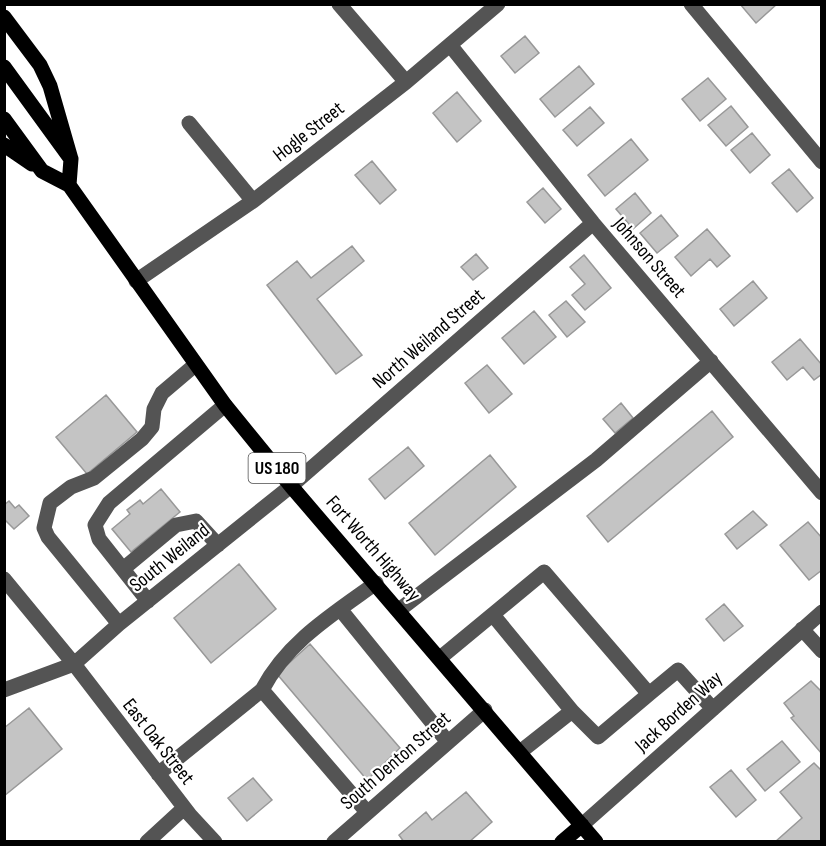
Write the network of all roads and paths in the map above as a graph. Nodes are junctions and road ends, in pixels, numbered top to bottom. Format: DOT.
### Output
graph roads {
  1 [pos="339,4"];
  2 [pos="498,4"];
  3 [pos="691,4"];
  4 [pos="4,17"];
  5 [pos="450,45"];
  6 [pos="4,67"];
  7 [pos="406,82"];
  8 [pos="4,119"];
  9 [pos="189,123"];
  10 [pos="4,145"];
  11 [pos="71,159"];
  12 [pos="822,162"];
  13 [pos="42,171"];
  14 [pos="69,185"];
  15 [pos="253,201"];
  16 [pos="593,223"];
  17 [pos="136,281"];
  18 [pos="711,361"];
  19 [pos="195,365"];
  20 [pos="225,405"];
  21 [pos="291,486"];
  22 [pos="822,493"];
  23 [pos="218,544"];
  24 [pos="123,569"];
  25 [pos="4,579"];
  26 [pos="376,583"];
  27 [pos="148,601"];
  28 [pos="340,609"];
  29 [pos="399,610"];
  30 [pos="822,612"];
  31 [pos="493,615"];
  32 [pos="119,624"];
  33 [pos="802,629"];
  34 [pos="822,651"];
  35 [pos="440,658"];
  36 [pos="74,664"];
  37 [pos="4,690"];
  38 [pos="262,690"];
  39 [pos="649,694"];
  40 [pos="713,709"];
  41 [pos="485,710"];
  42 [pos="572,711"];
  43 [pos="447,741"];
  44 [pos="520,752"];
  45 [pos="158,774"];
  46 [pos="184,808"];
  47 [pos="367,812"];
  48 [pos="582,825"];
  49 [pos="147,842"];
  50 [pos="215,842"];
  51 [pos="334,842"];
  52 [pos="562,842"];
  53 [pos="596,842"];
  1 -- 7 [label="street"];
  2 -- 5 [label="street, Hogle Street"];
  3 -- 12 [label="street"];
  4 -- 11 [label="main road"];
  5 -- 7 [label="street, Hogle Street"];
  5 -- 16 [label="street, Johnson Street"];
  6 -- 11 [label="main road"];
  7 -- 15 [label="street, Hogle Street"];
  8 -- 13 [label="main road, Fort Worth Highway / US 180"];
  9 -- 15 [label="street"];
  10 -- 13 [label="main road"];
  11 -- 14 [label="main road"];
  13 -- 14 [label="main road, Fort Worth Highway / US 180"];
  14 -- 17 [label="main road, Fort Worth Highway / US 180"];
  15 -- 17 [label="street, Hogle Street"];
  16 -- 18 [label="street, Johnson Street"];
  16 -- 21 [label="street, North Weiland Street"];
  17 -- 19 [label="main road, Fort Worth Highway / US 180"];
  18 -- 22 [label="street, Johnson Street"];
  18 -- 29 [label="street"];
  19 -- 20 [label="main road, Fort Worth Highway / US 180"];
  19 -- 32 [label="street"];
  20 -- 21 [label="main road, Fort Worth Highway / US 180"];
  20 -- 24 [label="street"];
  21 -- 23 [label="street, South Weiland"];
  21 -- 26 [label="main road, Fort Worth Highway / US 180"];
  23 -- 24 [label="street"];
  23 -- 27 [label="street, South Weiland"];
  24 -- 27 [label="street"];
  25 -- 36 [label="street, East Oak Street"];
  26 -- 28 [label="street"];
  26 -- 29 [label="main road, Fort Worth Highway / US 180"];
  27 -- 32 [label="street, South Weiland"];
  28 -- 38 [label="street"];
  28 -- 43 [label="street"];
  29 -- 35 [label="main road, Fort Worth Highway / US 180"];
  30 -- 33 [label="street, Jack Borden Way"];
  31 -- 35 [label="street"];
  31 -- 39 [label="street"];
  31 -- 42 [label="street"];
  32 -- 36 [label="street, South Weiland"];
  33 -- 34 [label="street"];
  33 -- 40 [label="street, Jack Borden Way"];
  35 -- 41 [label="main road, Fort Worth Highway / US 180"];
  36 -- 37 [label="street"];
  36 -- 45 [label="street, East Oak Street"];
  38 -- 45 [label="street"];
  38 -- 47 [label="street"];
  39 -- 40 [label="street"];
  39 -- 42 [label="street"];
  40 -- 48 [label="street, Jack Borden Way"];
  41 -- 43 [label="street, South Denton Street"];
  41 -- 44 [label="main road, Fort Worth Highway / US 180"];
  42 -- 44 [label="street"];
  43 -- 47 [label="street, South Denton Street"];
  44 -- 48 [label="main road, Fort Worth Highway / US 180"];
  45 -- 46 [label="street, East Oak Street"];
  46 -- 49 [label="street"];
  46 -- 50 [label="street, East Oak Street"];
  47 -- 51 [label="street, South Denton Street"];
  48 -- 52 [label="main road, Jack Borden Way"];
  48 -- 53 [label="main road, Fort Worth Highway / US 180"];
}
